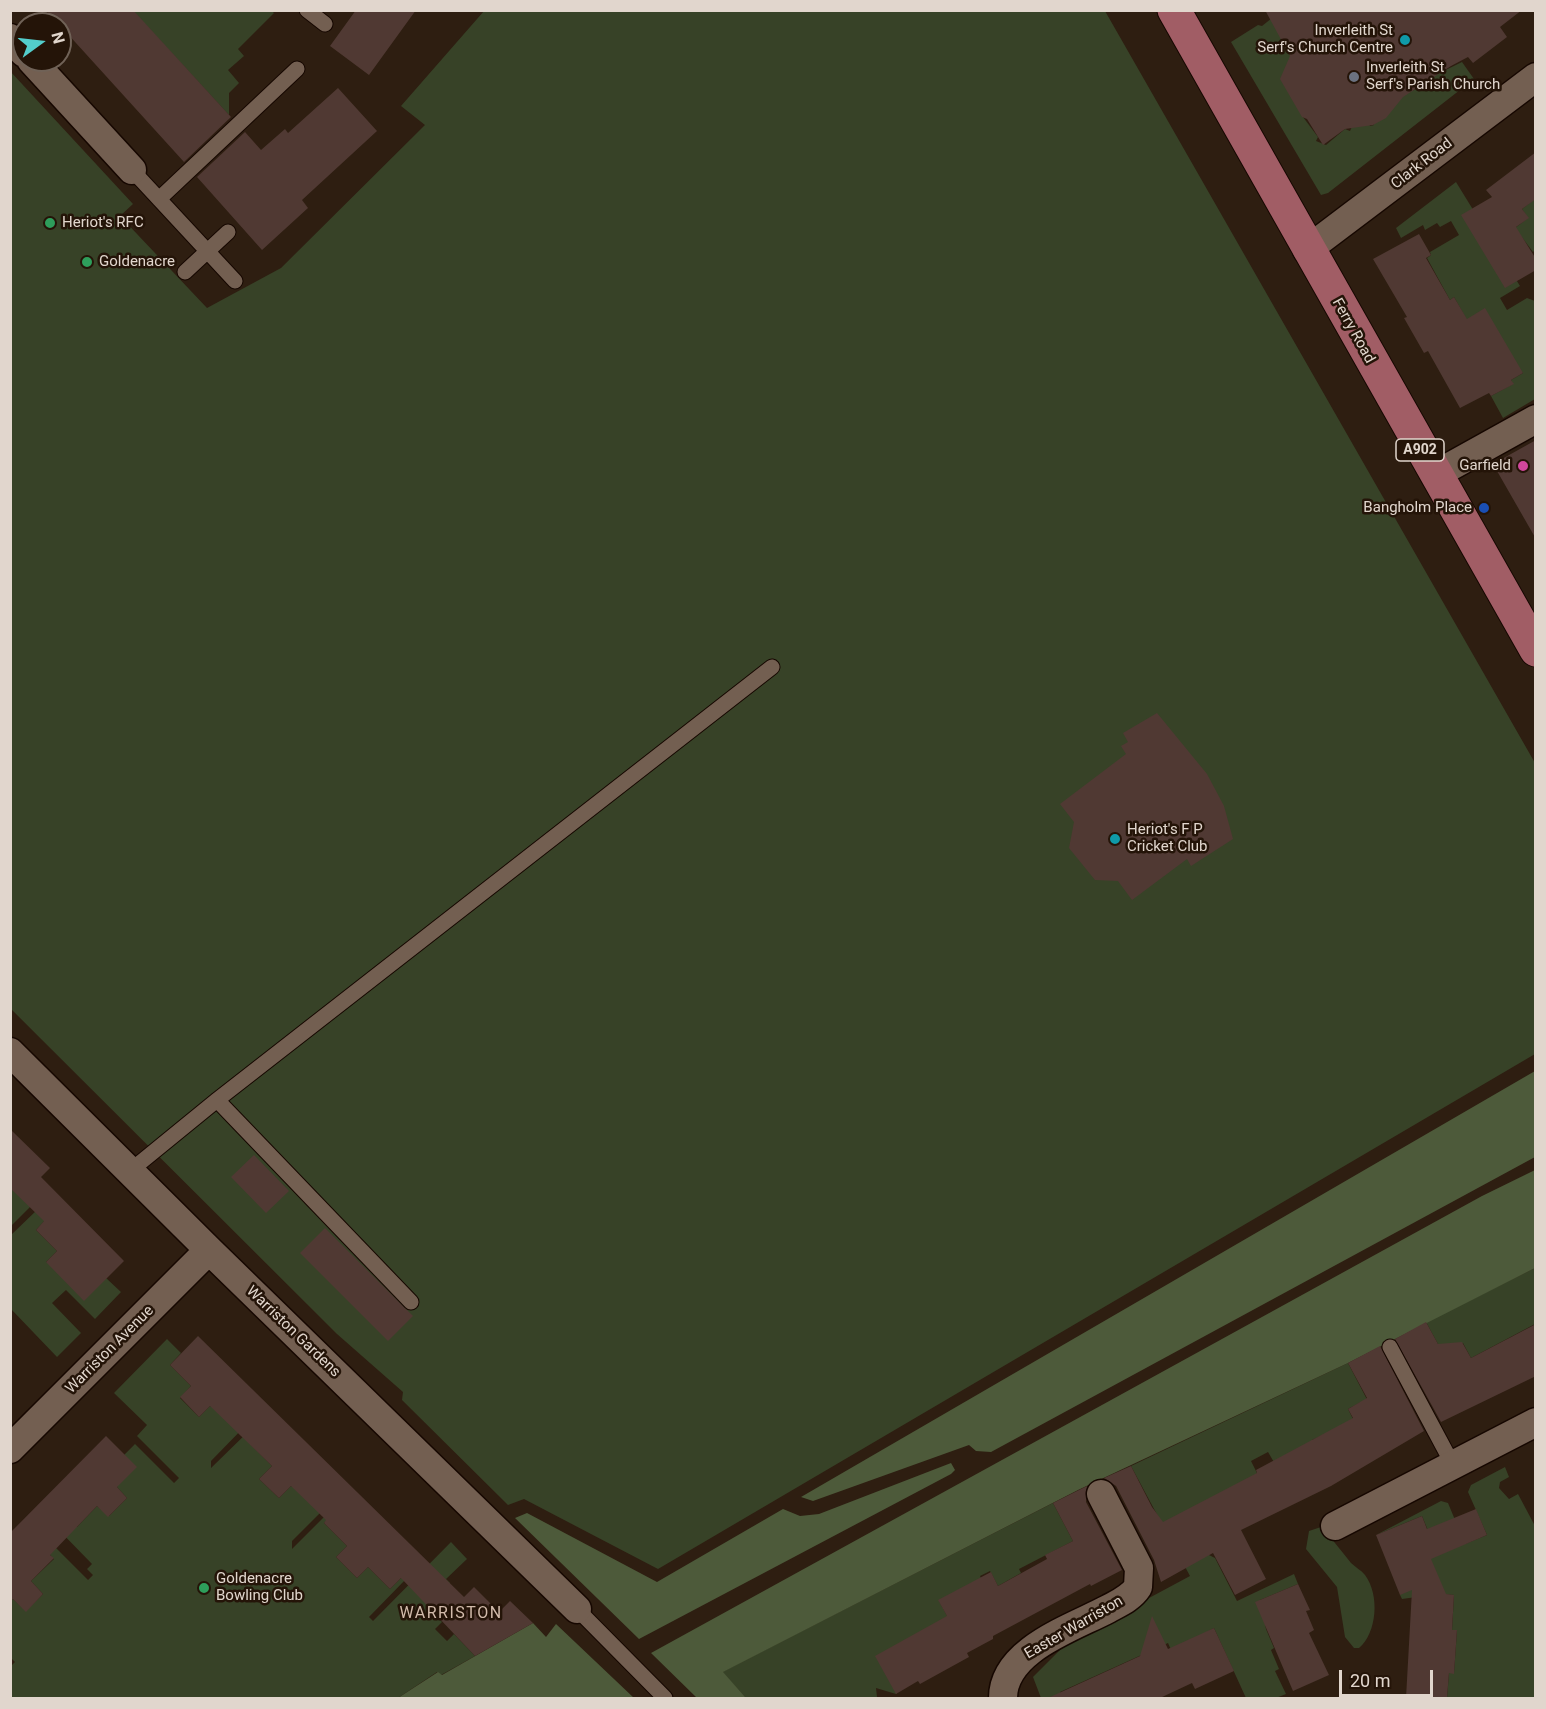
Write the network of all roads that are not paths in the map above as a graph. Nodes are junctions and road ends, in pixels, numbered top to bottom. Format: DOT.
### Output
graph roads {
  1 [pos="307,10"];
  2 [pos="1174,10"];
  3 [pos="325,24"];
  4 [pos="297,69"];
  5 [pos="42,72"];
  6 [pos="1536,77"];
  7 [pos="132,170"];
  8 [pos="159,199"];
  9 [pos="228,232"];
  10 [pos="1307,250"];
  11 [pos="207,251"];
  12 [pos="185,272"];
  13 [pos="235,281"];
  14 [pos="1536,418"];
  15 [pos="1435,475"];
  16 [pos="1536,650"];
  17 [pos="772,667"];
  18 [pos="10,1052"];
  19 [pos="217,1100"];
  20 [pos="130,1171"];
  21 [pos="209,1250"];
  22 [pos="411,1302"];
  23 [pos="1390,1347"];
  24 [pos="1536,1422"];
  25 [pos="10,1449"];
  26 [pos="1453,1465"];
  27 [pos="1101,1494"];
  28 [pos="1335,1526"];
  29 [pos="577,1609"];
  30 [pos="665,1698"];
  31 [pos="1003,1698"];
  1 -- 3 [label="lane"];
  2 -- 10 [label="main road, Ferry Road / A902"];
  4 -- 8 [label="lane"];
  5 -- 7 [label="street"];
  6 -- 10 [label="street, Clark Road"];
  7 -- 8 [label="lane"];
  8 -- 11 [label="lane"];
  9 -- 11 [label="lane"];
  10 -- 15 [label="main road, Ferry Road / A902"];
  11 -- 12 [label="lane"];
  11 -- 13 [label="lane"];
  14 -- 15 [label="street"];
  15 -- 16 [label="main road, Ferry Road / A902"];
  17 -- 19 [label="lane"];
  18 -- 20 [label="street, Warriston Gardens"];
  19 -- 20 [label="lane"];
  19 -- 22 [label="lane"];
  20 -- 21 [label="street, Warriston Gardens"];
  21 -- 25 [label="street, Warriston Avenue"];
  21 -- 29 [label="street, Warriston Gardens"];
  23 -- 26 [label="lane"];
  24 -- 26 [label="street"];
  26 -- 28 [label="street"];
  27 -- 31 [label="street, Easter Warriston"];
  29 -- 30 [label="lane"];
}
